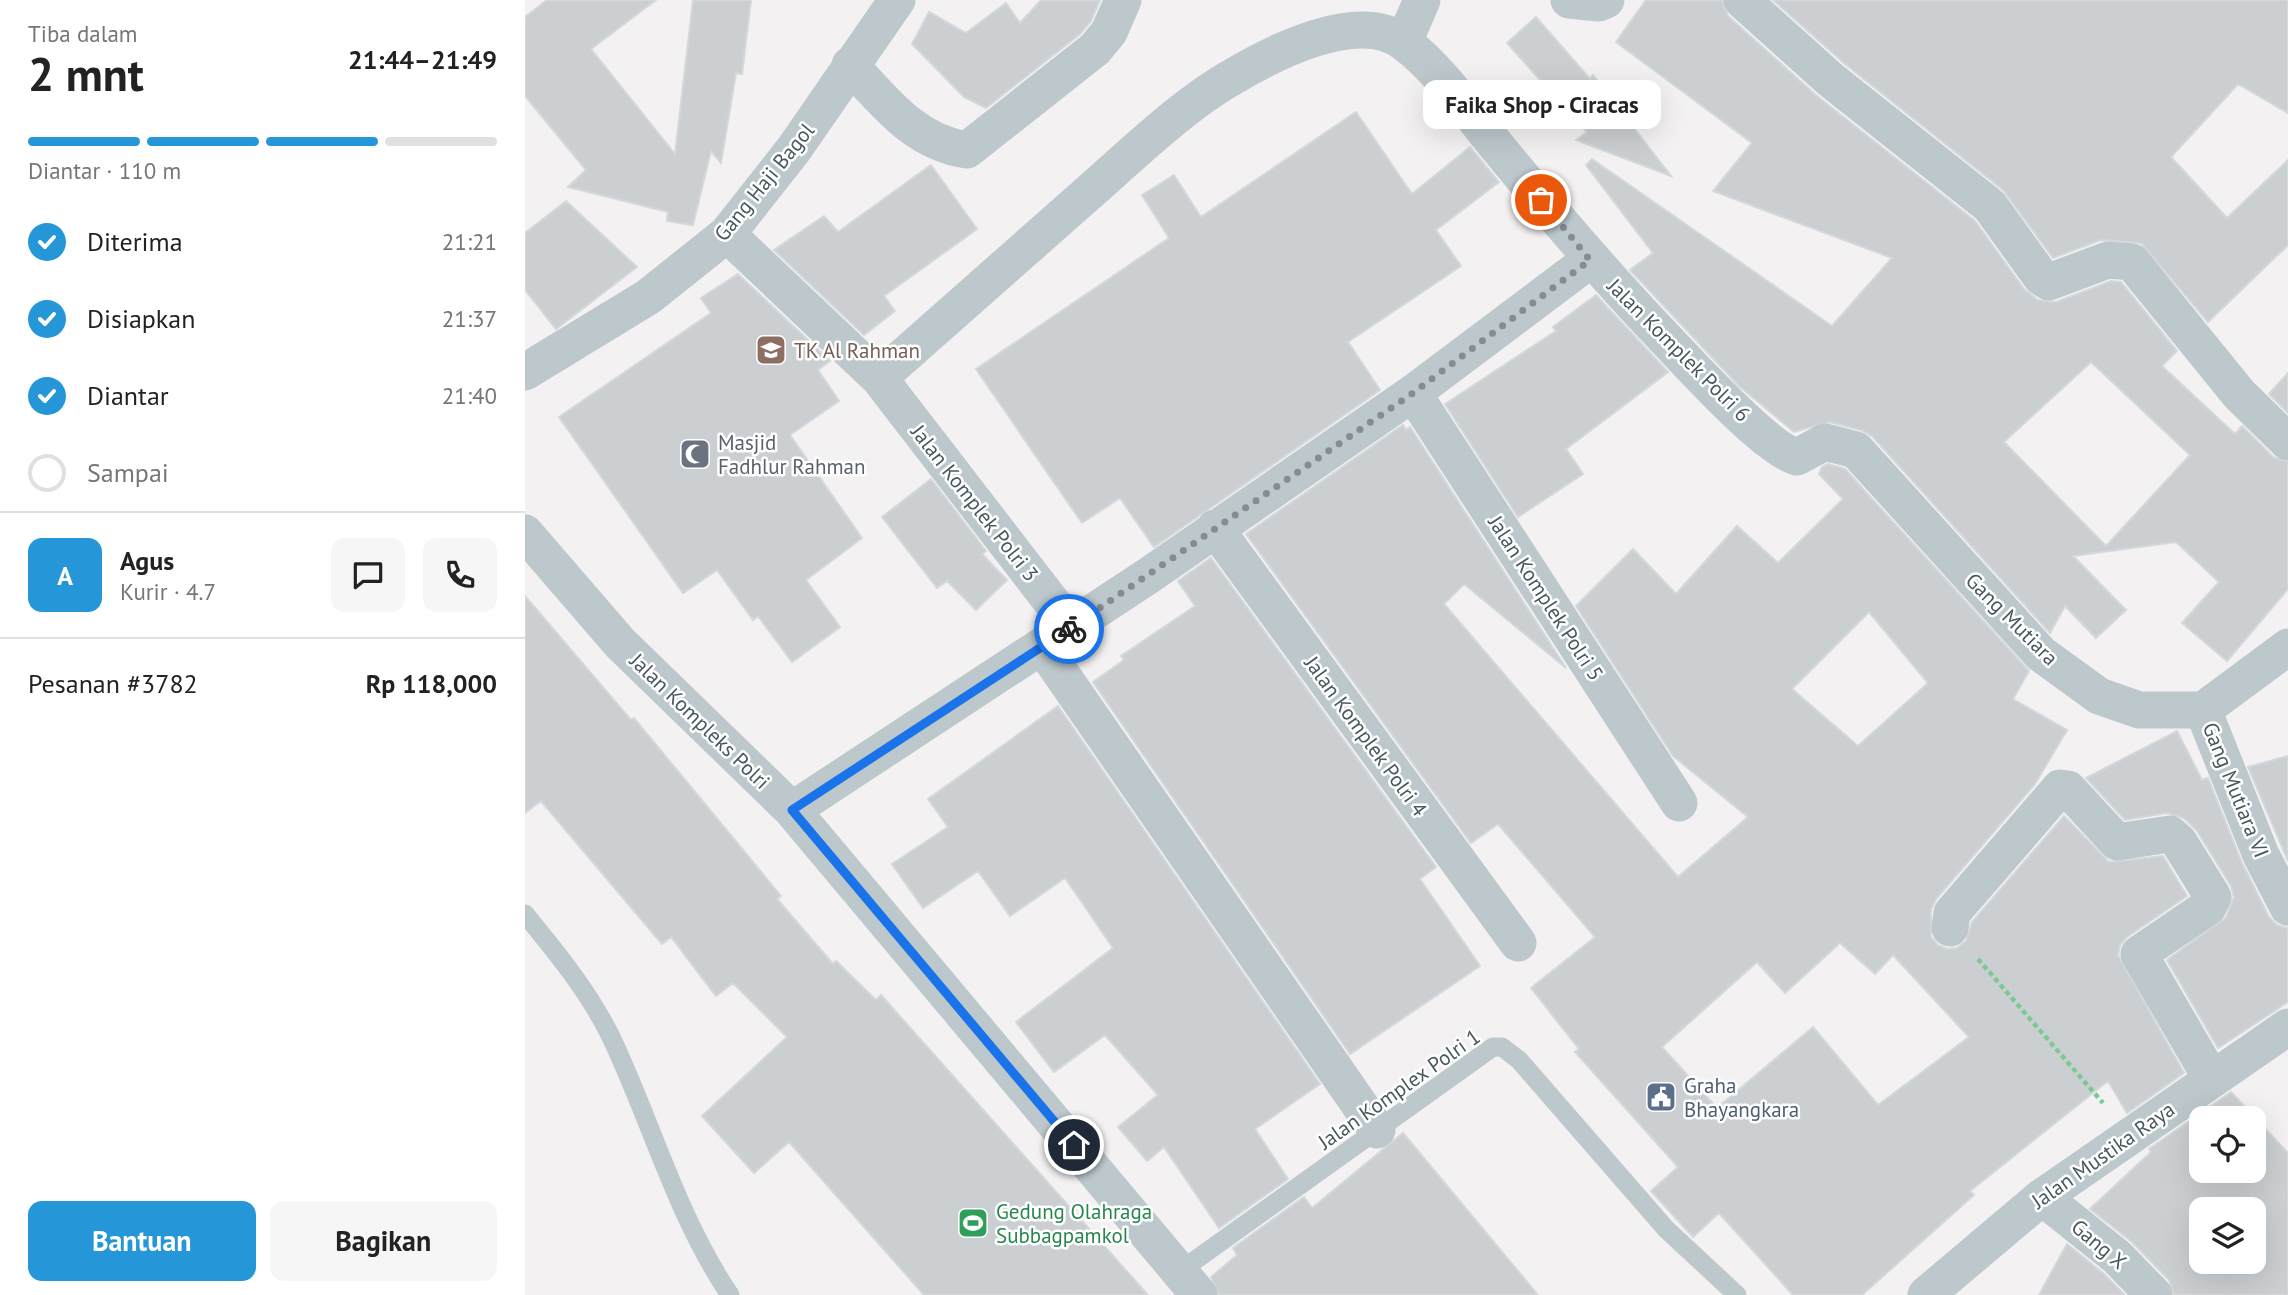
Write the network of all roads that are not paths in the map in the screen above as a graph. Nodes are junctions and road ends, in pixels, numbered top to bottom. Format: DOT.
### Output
graph roads {
  1 [pos="897,0"];
  2 [pos="1123,0"];
  3 [pos="1422,0"];
  4 [pos="1569,0"];
  5 [pos="1606,0"];
  6 [pos="1742,0"];
  7 [pos="1404,42"];
  8 [pos="850,65"];
  9 [pos="727,234"];
  10 [pos="1590,260"];
  11 [pos="525,372"];
  12 [pos="879,378"];
  13 [pos="1413,393"];
  14 [pos="1768,439"];
  15 [pos="2288,442"];
  16 [pos="1215,528"];
  17 [pos="525,533"];
  18 [pos="1056,637"];
  19 [pos="2288,647"];
  20 [pos="2203,710"];
  21 [pos="1679,803"];
  22 [pos="792,810"];
  23 [pos="2288,907"];
  24 [pos="525,914"];
  25 [pos="1951,928"];
  26 [pos="1518,943"];
  27 [pos="2288,1027"];
  28 [pos="2211,1078"];
  29 [pos="1377,1130"];
  30 [pos="2042,1197"];
  31 [pos="1189,1283"];
  32 [pos="730,1295"];
  33 [pos="1737,1295"];
  34 [pos="1926,1295"];
  35 [pos="2154,1295"];
  1 -- 8 [label="street, Gang Haji Bagol"];
  2 -- 8 [label="street"];
  3 -- 7 [label="street"];
  4 -- 5 [label="street"];
  6 -- 15 [label="street"];
  7 -- 10 [label="street, Jalan Komplek Polri 6"];
  7 -- 12 [label="street"];
  8 -- 9 [label="street, Gang Haji Bagol"];
  9 -- 11 [label="street, Gang Haji Bagol"];
  9 -- 12 [label="street, Jalan Komplek Polri 3"];
  10 -- 13 [label="street"];
  10 -- 14 [label="street, Jalan Komplek Polri 6"];
  12 -- 18 [label="street, Jalan Komplek Polri 3"];
  13 -- 16 [label="street"];
  13 -- 21 [label="street, Jalan Komplek Polri 5"];
  14 -- 20 [label="street, Gang Mutiara"];
  16 -- 18 [label="street"];
  16 -- 26 [label="street, Jalan Komplek Polri 4"];
  17 -- 22 [label="street, Jalan Kompleks Polri"];
  18 -- 22 [label="street"];
  18 -- 29 [label="street, Jalan Komplek Polri 3"];
  19 -- 20 [label="street"];
  20 -- 23 [label="street, Gang Mutiara VI"];
  22 -- 31 [label="street, Jalan Kompleks Polri"];
  24 -- 32 [label="lane"];
  25 -- 28 [label="street"];
  27 -- 28 [label="street, Jalan Mustika Raya"];
  28 -- 30 [label="street, Jalan Mustika Raya"];
  29 -- 31 [label="lane, Jalan Komplex Polri 1"];
  29 -- 33 [label="lane, Jalan Komplex Polri 1"];
  30 -- 34 [label="street, Jalan Mustika Raya"];
  30 -- 35 [label="street, Gang X"];
}
